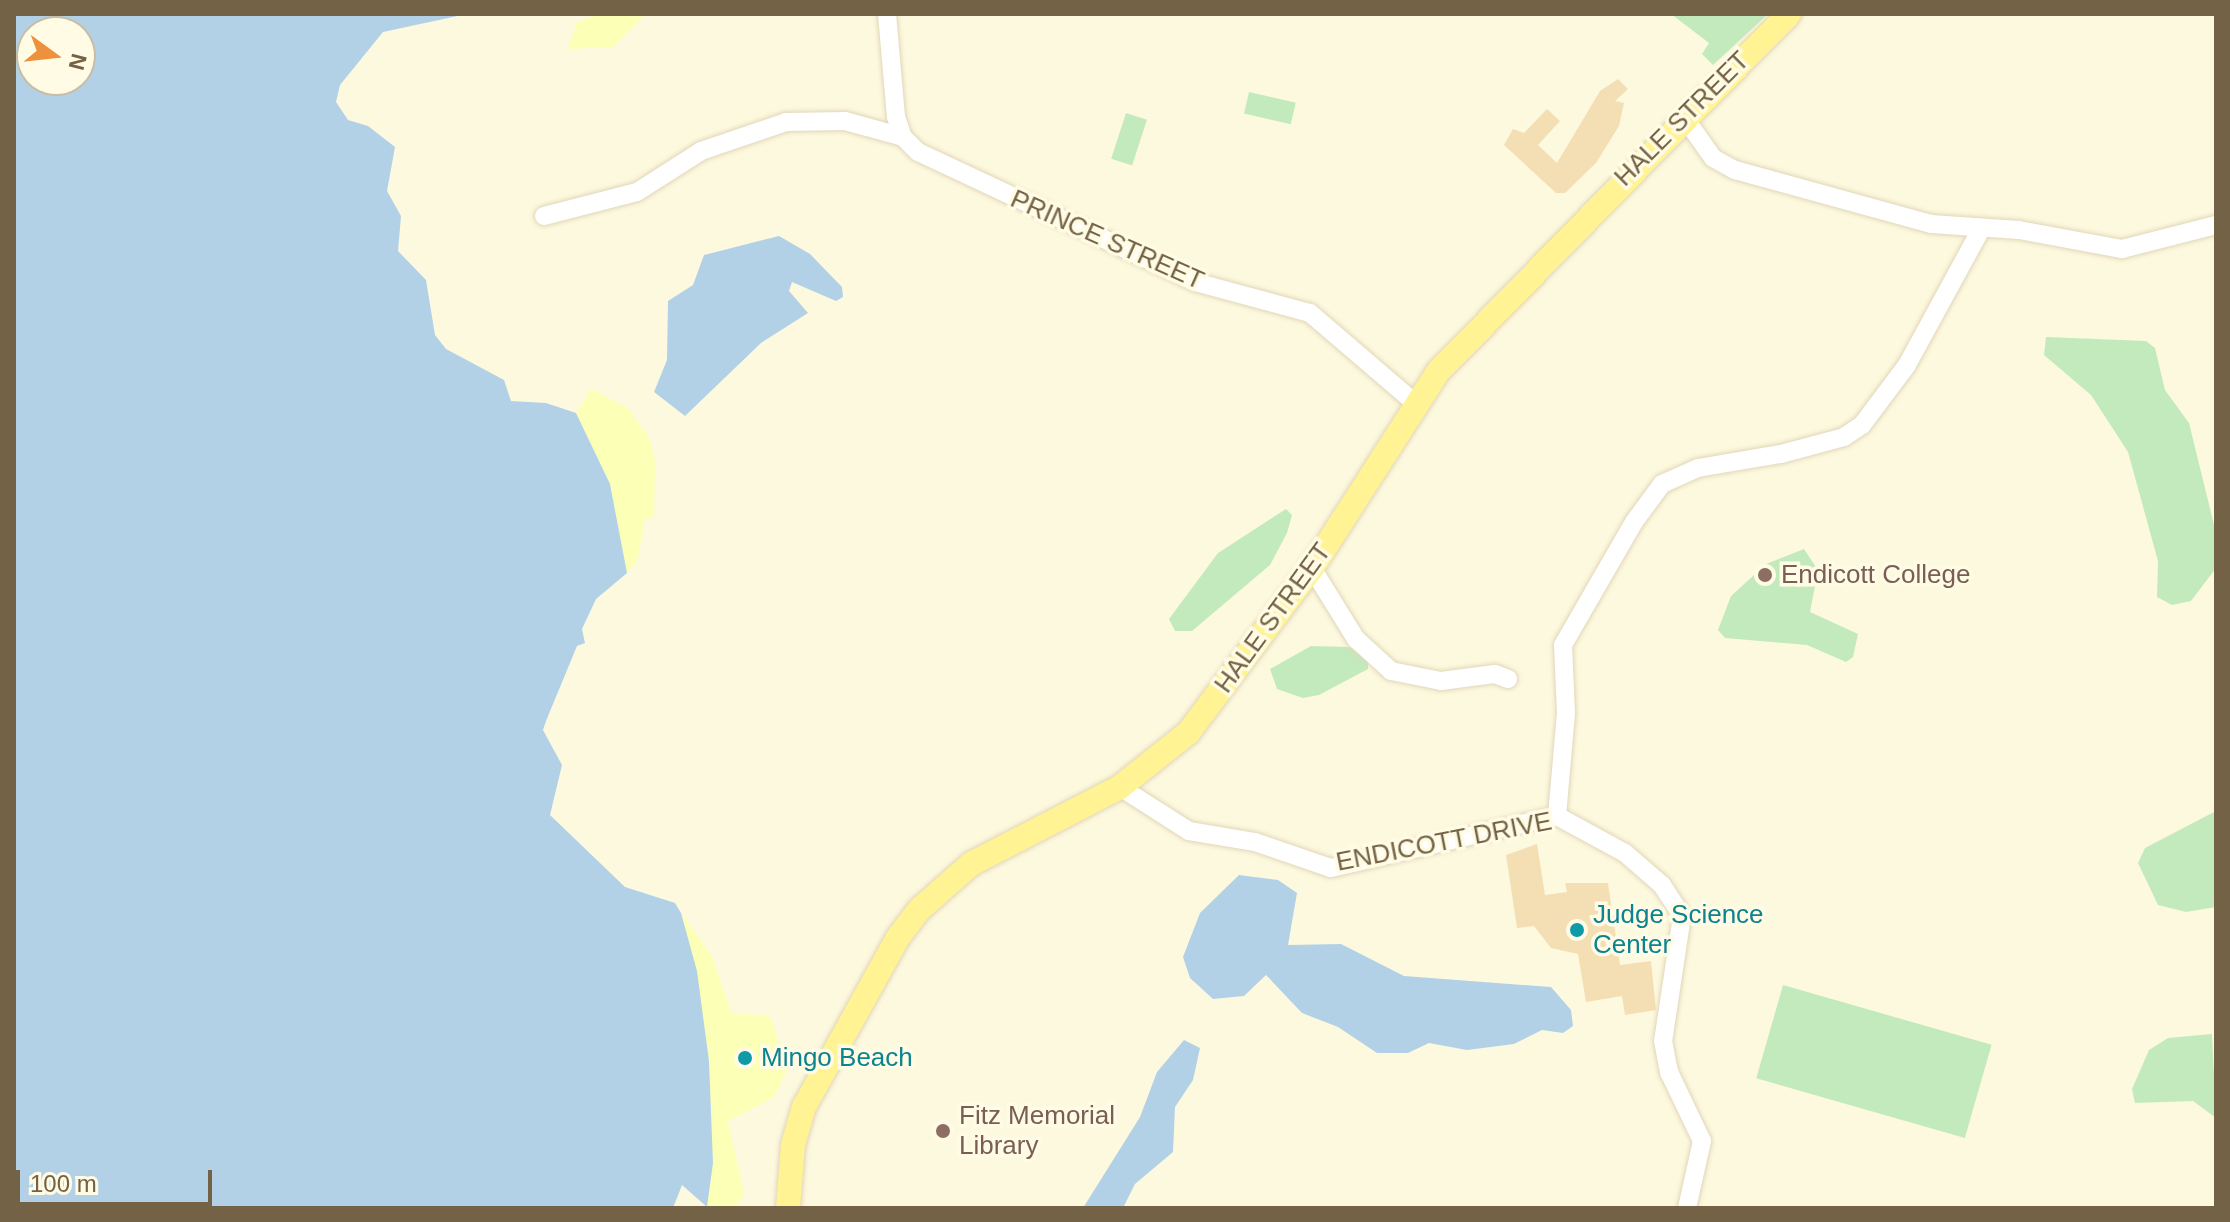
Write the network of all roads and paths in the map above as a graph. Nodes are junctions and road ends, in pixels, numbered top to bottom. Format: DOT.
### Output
graph roads {
  1 [pos="887,14"];
  2 [pos="1789,14"];
  3 [pos="1684,117"];
  4 [pos="903,137"];
  5 [pos="544,216"];
  6 [pos="2216,225"];
  7 [pos="1980,231"];
  8 [pos="1414,402"];
  9 [pos="1312,568"];
  10 [pos="1508,679"];
  11 [pos="1120,787"];
  12 [pos="1557,816"];
  13 [pos="788,1208"];
  14 [pos="1687,1208"];
  1 -- 4 [label="street"];
  2 -- 3 [label="main road, HALE STREET"];
  3 -- 7 [label="street"];
  3 -- 8 [label="main road, HALE STREET"];
  4 -- 5 [label="street"];
  4 -- 8 [label="street, PRINCE STREET"];
  6 -- 7 [label="street"];
  7 -- 12 [label="street"];
  8 -- 9 [label="main road, HALE STREET"];
  9 -- 10 [label="street"];
  9 -- 11 [label="main road, HALE STREET"];
  11 -- 12 [label="street, ENDICOTT DRIVE"];
  11 -- 13 [label="main road, HALE STREET"];
  12 -- 14 [label="street, ENDICOTT DRIVE"];
}
